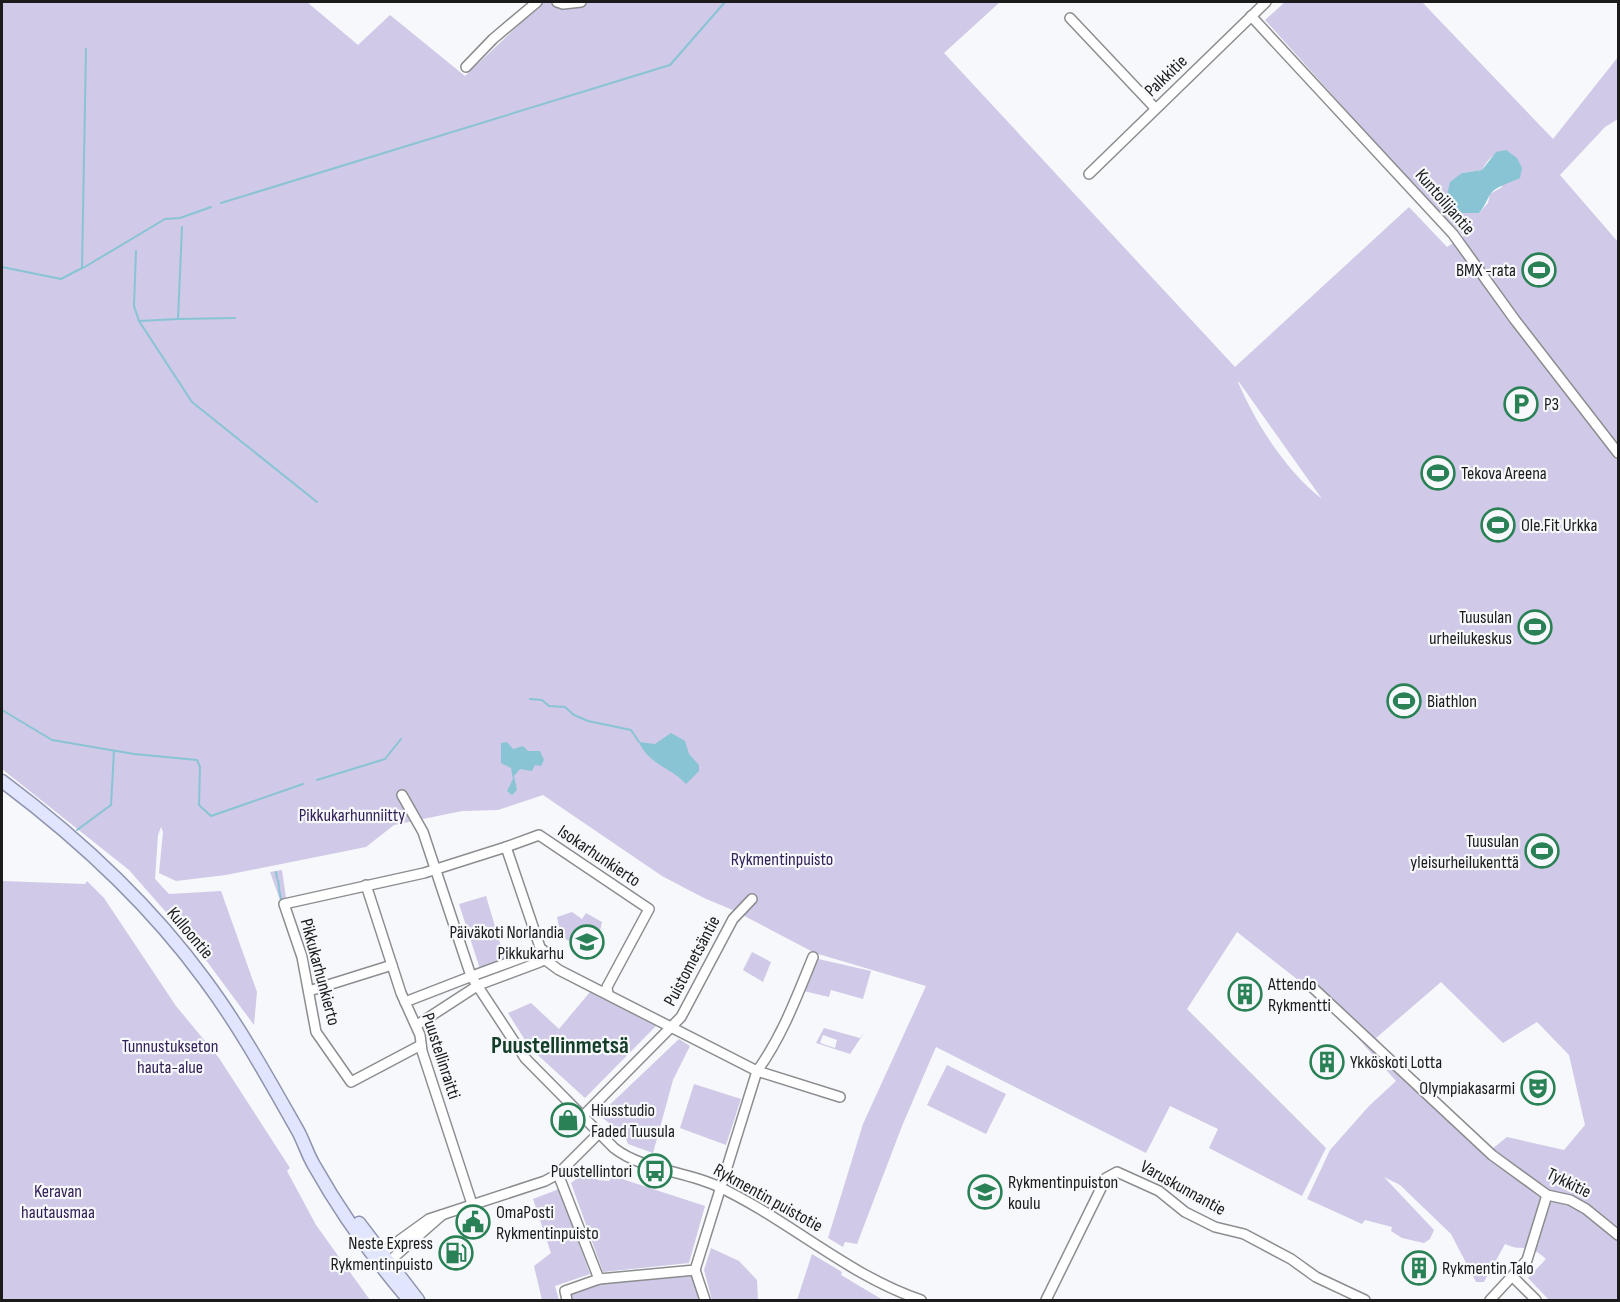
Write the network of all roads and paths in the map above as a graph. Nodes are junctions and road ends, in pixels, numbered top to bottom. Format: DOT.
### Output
graph roads {
  1 [pos="537,2"];
  2 [pos="557,2"];
  3 [pos="581,2"];
  4 [pos="1266,2"];
  5 [pos="1251,16"];
  6 [pos="1070,18"];
  7 [pos="466,68"];
  8 [pos="1155,108"];
  9 [pos="1089,174"];
  10 [pos="1618,453"];
  11 [pos="2,781"];
  12 [pos="402,795"];
  13 [pos="506,847"];
  14 [pos="435,870"];
  15 [pos="366,885"];
  16 [pos="752,899"];
  17 [pos="543,953"];
  18 [pos="813,957"];
  19 [pos="392,965"];
  20 [pos="1311,986"];
  21 [pos="309,991"];
  22 [pos="608,994"];
  23 [pos="405,1002"];
  24 [pos="417,1025"];
  25 [pos="672,1027"];
  26 [pos="422,1045"];
  27 [pos="757,1071"];
  28 [pos="840,1097"];
  29 [pos="584,1115"];
  30 [pos="599,1133"];
  31 [pos="558,1174"];
  32 [pos="719,1187"];
  33 [pos="1547,1195"];
  34 [pos="472,1204"];
  35 [pos="1618,1236"];
  36 [pos="382,1260"];
  37 [pos="695,1270"];
  38 [pos="1513,1277"];
  39 [pos="599,1279"];
  40 [pos="409,1300"];
  41 [pos="418,1300"];
  42 [pos="567,1300"];
  43 [pos="705,1300"];
  44 [pos="921,1300"];
  45 [pos="1046,1300"];
  46 [pos="1365,1300"];
  47 [pos="1490,1300"];
  48 [pos="1536,1300"];
  1 -- 7 [label="street"];
  2 -- 3 [label="street"];
  4 -- 5 [label="street, Palkkitie"];
  5 -- 8 [label="street, Palkkitie"];
  5 -- 10 [label="street, Kuntoilijantie"];
  6 -- 8 [label="street"];
  8 -- 9 [label="street, Palkkitie"];
  11 -- 36 [label="main road, Kulloontie"];
  12 -- 14 [label="street, Rykmentin puistotie"];
  13 -- 14 [label="street"];
  13 -- 17 [label="street"];
  13 -- 22 [label="street, Isokarhunkierto"];
  14 -- 15 [label="street"];
  14 -- 29 [label="street, Rykmentin puistotie"];
  15 -- 19 [label="street, Puustellinraitti"];
  15 -- 21 [label="street, Pikkukarhunkierto"];
  16 -- 25 [label="street, Puistometsäntie"];
  17 -- 22 [label="street"];
  17 -- 23 [label="street"];
  17 -- 24 [label="street"];
  18 -- 27 [label="street"];
  19 -- 21 [label="street"];
  19 -- 23 [label="street, Puustellinraitti"];
  20 -- 33 [label="street, Tykkitie"];
  21 -- 26 [label="street, Pikkukarhunkierto"];
  22 -- 25 [label="street"];
  23 -- 24 [label="street, Puustellinraitti"];
  24 -- 26 [label="street, Puustellinraitti"];
  25 -- 27 [label="street"];
  25 -- 29 [label="street, Puistometsäntie"];
  26 -- 34 [label="street, Puustellinraitti"];
  27 -- 28 [label="street"];
  27 -- 32 [label="street"];
  29 -- 30 [label="street, Rykmentin puistotie"];
  30 -- 31 [label="street"];
  30 -- 32 [label="street, Rykmentin puistotie"];
  31 -- 34 [label="street"];
  31 -- 39 [label="street"];
  32 -- 37 [label="street"];
  32 -- 44 [label="street, Rykmentin puistotie"];
  33 -- 35 [label="street, Tykkitie"];
  33 -- 38 [label="street"];
  34 -- 36 [label="street"];
  36 -- 40 [label="main road, Kulloontie"];
  36 -- 41 [label="main road, Kulloontie"];
  37 -- 39 [label="street"];
  37 -- 43 [label="street"];
  38 -- 47 [label="street"];
  38 -- 48 [label="street"];
  39 -- 42 [label="street"];
  45 -- 46 [label="street, Varuskunnantie"];
}
